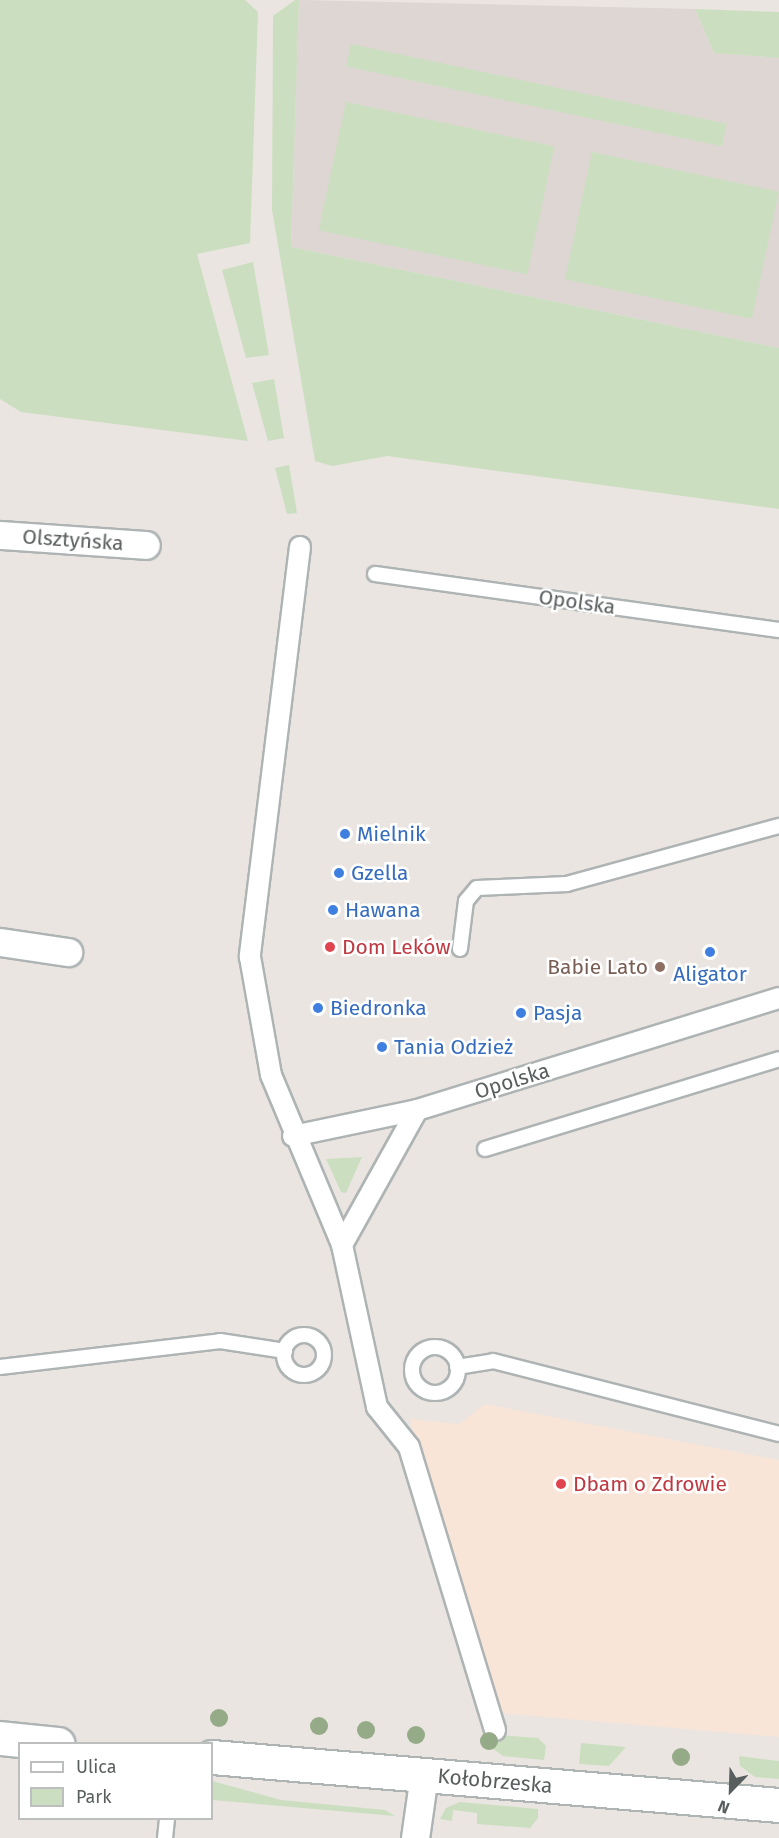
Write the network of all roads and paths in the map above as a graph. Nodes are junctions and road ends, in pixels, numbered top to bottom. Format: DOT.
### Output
graph roads {
  1 [pos="0,535"];
  2 [pos="146,545"];
  3 [pos="300,547"];
  4 [pos="375,574"];
  5 [pos="779,630"];
  6 [pos="779,826"];
  7 [pos="0,942"];
  8 [pos="460,950"];
  9 [pos="68,952"];
  10 [pos="779,998"];
  11 [pos="779,1059"];
  12 [pos="417,1110"];
  13 [pos="293,1136"];
  14 [pos="485,1149"];
  15 [pos="342,1245"];
  16 [pos="285,1351"];
  17 [pos="457,1367"];
  18 [pos="0,1368"];
  19 [pos="779,1434"];
  20 [pos="495,1730"];
  21 [pos="0,1738"];
  22 [pos="46,1742"];
  23 [pos="213,1757"];
  24 [pos="424,1775"];
  25 [pos="779,1805"];
  26 [pos="167,1820"];
  27 [pos="165,1838"];
  28 [pos="415,1838"];
  1 -- 2 [label="street, Olsztyńska"];
  3 -- 13 [label="street"];
  4 -- 5 [label="lane, Opolska"];
  6 -- 8 [label="lane"];
  7 -- 9 [label="street"];
  10 -- 12 [label="street, Opolska"];
  11 -- 14 [label="lane"];
  12 -- 13 [label="street, Opolska"];
  12 -- 15 [label="street"];
  13 -- 15 [label="street"];
  15 -- 20 [label="street"];
  16 -- 18 [label="lane"];
  17 -- 19 [label="lane"];
  21 -- 22 [label="street"];
  23 -- 24 [label="street, Kołobrzeska"];
  24 -- 25 [label="street, Kołobrzeska"];
  24 -- 28 [label="street"];
  26 -- 27 [label="lane"];
}
